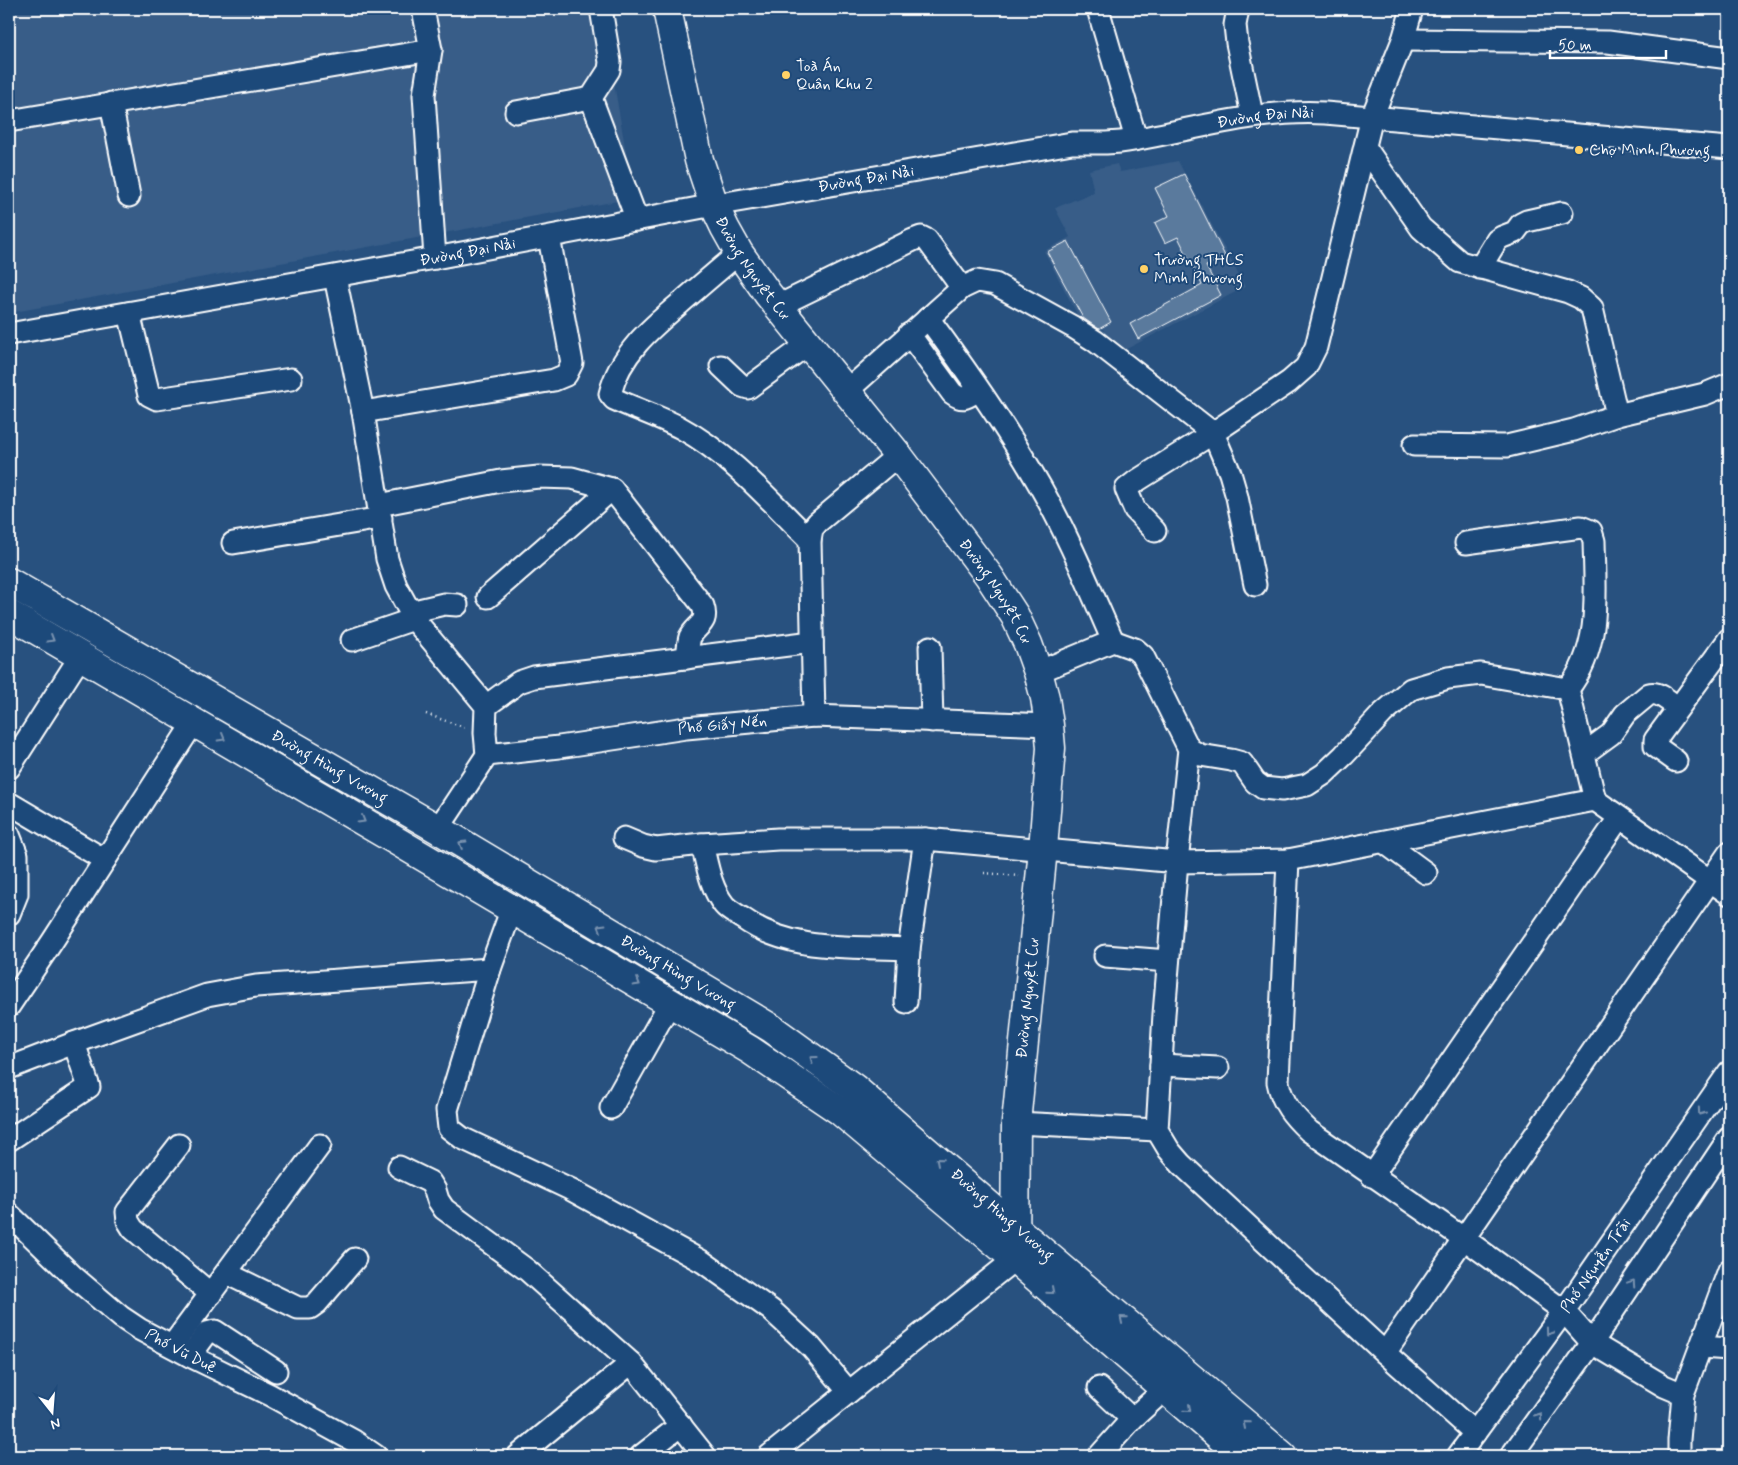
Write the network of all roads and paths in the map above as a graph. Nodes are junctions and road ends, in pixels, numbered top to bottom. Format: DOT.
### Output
graph roads {
  1 [pos="423,9"];
  2 [pos="601,9"];
  3 [pos="667,9"];
  4 [pos="1098,9"];
  5 [pos="1238,9"];
  6 [pos="1412,9"];
  7 [pos="1403,40"];
  8 [pos="431,50"];
  9 [pos="1729,58"];
  10 [pos="591,98"];
  11 [pos="111,102"];
  12 [pos="516,112"];
  13 [pos="1252,115"];
  14 [pos="1372,117"];
  15 [pos="9,121"];
  16 [pos="1136,139"];
  17 [pos="1365,147"];
  18 [pos="1729,148"];
  19 [pos="129,196"];
  20 [pos="714,205"];
  21 [pos="1562,213"];
  22 [pos="637,220"];
  23 [pos="549,237"];
  24 [pos="739,253"];
  25 [pos="435,258"];
  26 [pos="1480,268"];
  27 [pos="334,277"];
  28 [pos="962,288"];
  29 [pos="778,306"];
  30 [pos="129,313"];
  31 [pos="928,318"];
  32 [pos="9,334"];
  33 [pos="909,334"];
  34 [pos="808,344"];
  35 [pos="721,366"];
  36 [pos="291,379"];
  37 [pos="1729,384"];
  38 [pos="978,390"];
  39 [pos="846,391"];
  40 [pos="363,412"];
  41 [pos="1617,415"];
  42 [pos="1213,433"];
  43 [pos="1414,445"];
  44 [pos="898,455"];
  45 [pos="612,489"];
  46 [pos="380,512"];
  47 [pos="1155,531"];
  48 [pos="810,540"];
  49 [pos="233,543"];
  50 [pos="1466,543"];
  51 [pos="9,582"];
  52 [pos="1255,585"];
  53 [pos="488,597"];
  54 [pos="457,605"];
  55 [pos="9,614"];
  56 [pos="412,616"];
  57 [pos="1729,639"];
  58 [pos="352,640"];
  59 [pos="1113,641"];
  60 [pos="812,642"];
  61 [pos="930,647"];
  62 [pos="80,657"];
  63 [pos="688,658"];
  64 [pos="1038,672"];
  65 [pos="1568,689"];
  66 [pos="486,706"];
  67 [pos="1678,708"];
  68 [pos="426,714"];
  69 [pos="814,716"];
  70 [pos="932,721"];
  71 [pos="194,722"];
  72 [pos="1049,725"];
  73 [pos="484,733"];
  74 [pos="1188,749"];
  75 [pos="1585,754"];
  76 [pos="487,755"];
  77 [pos="1676,762"];
  78 [pos="9,768"];
  79 [pos="1595,800"];
  80 [pos="9,803"];
  81 [pos="1619,818"];
  82 [pos="427,823"];
  83 [pos="9,835"];
  84 [pos="624,838"];
  85 [pos="925,839"];
  86 [pos="400,842"];
  87 [pos="1384,842"];
  88 [pos="702,844"];
  89 [pos="1043,849"];
  90 [pos="1729,853"];
  91 [pos="106,860"];
  92 [pos="1288,860"];
  93 [pos="1177,862"];
  94 [pos="984,873"];
  95 [pos="1426,873"];
  96 [pos="1040,878"];
  97 [pos="1710,881"];
  98 [pos="1729,894"];
  99 [pos="512,908"];
  100 [pos="9,914"];
  101 [pos="909,949"];
  102 [pos="1105,956"];
  103 [pos="1168,962"];
  104 [pos="490,969"];
  105 [pos="906,1002"];
  106 [pos="670,1003"];
  107 [pos="9,1006"];
  108 [pos="74,1043"];
  109 [pos="1161,1065"];
  110 [pos="9,1068"];
  111 [pos="1218,1068"];
  112 [pos="1729,1072"];
  113 [pos="611,1108"];
  114 [pos="1016,1123"];
  115 [pos="1157,1130"];
  116 [pos="1729,1138"];
  117 [pos="9,1140"];
  118 [pos="320,1144"];
  119 [pos="179,1145"];
  120 [pos="399,1167"];
  121 [pos="1372,1176"];
  122 [pos="9,1214"];
  123 [pos="1016,1228"];
  124 [pos="1463,1238"];
  125 [pos="355,1259"];
  126 [pos="1015,1259"];
  127 [pos="1729,1270"];
  128 [pos="226,1273"];
  129 [pos="211,1294"];
  130 [pos="1564,1311"];
  131 [pos="1592,1343"];
  132 [pos="1701,1347"];
  133 [pos="1729,1349"];
  134 [pos="181,1351"];
  135 [pos="1385,1353"];
  136 [pos="631,1363"];
  137 [pos="276,1371"];
  138 [pos="1099,1388"];
  139 [pos="1165,1389"];
  140 [pos="849,1392"];
  141 [pos="1683,1394"];
  142 [pos="1132,1419"];
  143 [pos="681,1425"];
  144 [pos="1475,1432"];
  145 [pos="376,1456"];
  146 [pos="518,1456"];
  147 [pos="641,1456"];
  148 [pos="705,1456"];
  149 [pos="769,1456"];
  150 [pos="1099,1456"];
  151 [pos="1242,1456"];
  152 [pos="1283,1456"];
  153 [pos="1458,1456"];
  154 [pos="1511,1456"];
  155 [pos="1679,1456"];
  1 -- 8 [label="street"];
  2 -- 10 [label="street"];
  3 -- 20 [label="main road, Đường Nguyệt Cư"];
  4 -- 16 [label="street"];
  5 -- 13 [label="street"];
  6 -- 7 [label="street"];
  7 -- 9 [label="street"];
  7 -- 14 [label="street"];
  8 -- 11 [label="street"];
  8 -- 25 [label="street"];
  10 -- 12 [label="street"];
  10 -- 22 [label="street"];
  11 -- 15 [label="street"];
  11 -- 19 [label="street"];
  13 -- 14 [label="street, Đường Đại Nải"];
  13 -- 16 [label="street, Đường Đại Nải"];
  14 -- 17 [label="street"];
  14 -- 18 [label="street, Đường Đại Nải"];
  16 -- 20 [label="street, Đường Đại Nải"];
  17 -- 26 [label="street"];
  17 -- 42 [label="street"];
  20 -- 22 [label="street, Đường Đại Nải"];
  20 -- 24 [label="main road, Đường Nguyệt Cư"];
  21 -- 26 [label="street"];
  22 -- 23 [label="street, Đường Đại Nải"];
  23 -- 25 [label="street, Đường Đại Nải"];
  23 -- 40 [label="street"];
  24 -- 29 [label="main road, Đường Nguyệt Cư"];
  24 -- 48 [label="street"];
  25 -- 27 [label="street, Đường Đại Nải"];
  26 -- 41 [label="street"];
  27 -- 30 [label="street, Đường Đại Nải"];
  27 -- 40 [label="street"];
  28 -- 29 [label="street"];
  28 -- 31 [label="street"];
  28 -- 42 [label="street"];
  29 -- 34 [label="main road, Đường Nguyệt Cư"];
  30 -- 32 [label="street, Đường Đại Nải"];
  30 -- 36 [label="street"];
  31 -- 33 [label="street"];
  31 -- 38 [label="street"];
  33 -- 38 [label="street"];
  33 -- 39 [label="street"];
  34 -- 35 [label="street"];
  34 -- 39 [label="main road, Đường Nguyệt Cư"];
  37 -- 41 [label="street"];
  38 -- 59 [label="street"];
  39 -- 44 [label="main road, Đường Nguyệt Cư"];
  40 -- 46 [label="street"];
  41 -- 43 [label="street"];
  42 -- 47 [label="street"];
  42 -- 52 [label="street"];
  44 -- 48 [label="street"];
  44 -- 64 [label="main road, Đường Nguyệt Cư"];
  45 -- 46 [label="street"];
  45 -- 53 [label="street"];
  45 -- 63 [label="street"];
  46 -- 49 [label="street"];
  46 -- 56 [label="street"];
  48 -- 60 [label="street"];
  50 -- 65 [label="street"];
  51 -- 82 [label="main road, Đường Hùng Vương"];
  54 -- 56 [label="street"];
  55 -- 62 [label="main road, Đường Hùng Vương, one-way"];
  56 -- 58 [label="street"];
  56 -- 66 [label="street"];
  57 -- 67 [label="street"];
  59 -- 64 [label="street"];
  59 -- 74 [label="street"];
  60 -- 63 [label="street"];
  60 -- 69 [label="street"];
  61 -- 70 [label="street"];
  62 -- 71 [label="main road, Đường Hùng Vương"];
  62 -- 78 [label="street"];
  63 -- 66 [label="street"];
  64 -- 72 [label="main road, Đường Nguyệt Cư"];
  65 -- 74 [label="street"];
  65 -- 75 [label="street"];
  66 -- 73 [label="street"];
  67 -- 75 [label="street"];
  67 -- 77 [label="street"];
  68 -- 73 [label="path"];
  69 -- 70 [label="street, Phố Giấy Nến"];
  69 -- 76 [label="street, Phố Giấy Nến"];
  70 -- 72 [label="street, Phố Giấy Nến"];
  71 -- 86 [label="main road, Đường Hùng Vương, one-way"];
  71 -- 91 [label="street"];
  72 -- 89 [label="main road, Đường Nguyệt Cư"];
  73 -- 76 [label="street"];
  74 -- 93 [label="street"];
  75 -- 79 [label="street"];
  76 -- 82 [label="street"];
  79 -- 81 [label="street"];
  79 -- 87 [label="street"];
  80 -- 91 [label="street"];
  81 -- 97 [label="street"];
  81 -- 121 [label="street"];
  82 -- 86 [label="main road"];
  123 -- 82 [label="main road, Đường Hùng Vương, one-way"];
  83 -- 100 [label="street"];
  84 -- 88 [label="street"];
  85 -- 88 [label="street"];
  85 -- 89 [label="street"];
  85 -- 101 [label="street"];
  86 -- 99 [label="main road, Đường Hùng Vương"];
  87 -- 92 [label="street"];
  87 -- 95 [label="street"];
  88 -- 101 [label="street"];
  89 -- 93 [label="street"];
  89 -- 96 [label="main road, Đường Nguyệt Cư"];
  90 -- 97 [label="street"];
  91 -- 107 [label="street"];
  92 -- 93 [label="street"];
  92 -- 121 [label="street"];
  93 -- 103 [label="street"];
  94 -- 96 [label="path"];
  96 -- 114 [label="main road, Đường Nguyệt Cư"];
  97 -- 98 [label="street"];
  97 -- 124 [label="street"];
  99 -- 104 [label="street"];
  99 -- 106 [label="main road, Đường Hùng Vương, one-way"];
  101 -- 105 [label="street"];
  102 -- 103 [label="street"];
  103 -- 109 [label="street"];
  104 -- 108 [label="street"];
  104 -- 140 [label="street"];
  106 -- 113 [label="street"];
  106 -- 126 [label="main road, Đường Hùng Vương"];
  108 -- 110 [label="street"];
  108 -- 117 [label="street"];
  109 -- 111 [label="street"];
  109 -- 115 [label="street"];
  112 -- 130 [label="street, Phố Nguyễn Trãi, one-way"];
  114 -- 115 [label="street"];
  114 -- 123 [label="main road, Đường Nguyệt Cư"];
  115 -- 135 [label="street"];
  131 -- 116 [label="street, one-way"];
  118 -- 128 [label="street"];
  119 -- 129 [label="street"];
  120 -- 136 [label="street"];
  121 -- 124 [label="street"];
  122 -- 134 [label="street, Phố Vũ Duệ"];
  123 -- 126 [label="main road, Đường Nguyệt Cư"];
  152 -- 123 [label="main road, Đường Hùng Vương, one-way"];
  124 -- 130 [label="street"];
  124 -- 135 [label="street"];
  125 -- 128 [label="street"];
  126 -- 139 [label="main road, Đường Hùng Vương, one-way"];
  126 -- 140 [label="street"];
  127 -- 132 [label="street"];
  128 -- 129 [label="street"];
  129 -- 134 [label="street"];
  130 -- 131 [label="street"];
  130 -- 144 [label="street, Phố Nguyễn Trãi, one-way"];
  131 -- 141 [label="street"];
  154 -- 131 [label="street, one-way"];
  132 -- 133 [label="street"];
  132 -- 141 [label="street"];
  134 -- 137 [label="street"];
  134 -- 145 [label="street, Phố Vũ Duệ"];
  135 -- 144 [label="street"];
  136 -- 143 [label="street"];
  136 -- 146 [label="street"];
  138 -- 142 [label="street"];
  139 -- 142 [label="street"];
  139 -- 151 [label="main road, Đường Hùng Vương, one-way"];
  140 -- 149 [label="street"];
  141 -- 155 [label="street"];
  142 -- 150 [label="street"];
  143 -- 147 [label="street"];
  143 -- 148 [label="street"];
  144 -- 153 [label="street, Phố Nguyễn Trãi"];
}
